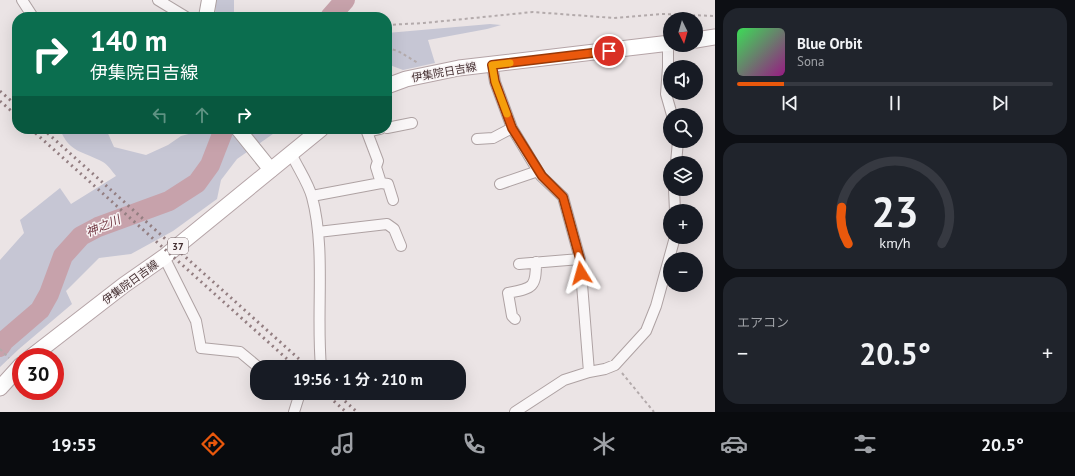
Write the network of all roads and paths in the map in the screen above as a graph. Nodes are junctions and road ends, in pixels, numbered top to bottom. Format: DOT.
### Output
graph roads {
  1 [pos="22,0"];
  2 [pos="158,0"];
  3 [pos="209,0"];
  4 [pos="30,12"];
  5 [pos="178,12"];
  6 [pos="207,12"];
  7 [pos="715,16"];
  8 [pos="392,25"];
  9 [pos="715,37"];
  10 [pos="703,39"];
  11 [pos="663,45"];
  12 [pos="392,49"];
  13 [pos="669,52"];
  14 [pos="492,65"];
  15 [pos="429,73"];
  16 [pos="392,84"];
  17 [pos="670,108"];
  18 [pos="412,123"];
  19 [pos="392,127"];
  20 [pos="512,128"];
  21 [pos="242,134"];
  22 [pos="315,134"];
  23 [pos="368,134"];
  24 [pos="477,140"];
  25 [pos="291,153"];
  26 [pos="271,170"];
  27 [pos="538,170"];
  28 [pos="381,183"];
  29 [pos="500,184"];
  30 [pos="312,196"];
  31 [pos="393,200"];
  32 [pos="318,232"];
  33 [pos="673,244"];
  34 [pos="400,246"];
  35 [pos="164,257"];
  36 [pos="580,259"];
  37 [pos="536,262"];
  38 [pos="519,264"];
  39 [pos="515,319"];
  40 [pos="43,348"];
  41 [pos="0,349"];
  42 [pos="6,355"];
  43 [pos="250,360"];
  44 [pos="320,360"];
  45 [pos="615,364"];
  46 [pos="589,372"];
  47 [pos="12,375"];
  48 [pos="0,388"];
  49 [pos="295,400"];
  50 [pos="294,412"];
  51 [pos="515,412"];
  52 [pos="654,412"];
  1 -- 4 [label="street"];
  2 -- 5 [label="street"];
  3 -- 6 [label="street"];
  7 -- 8 [label="path"];
  9 -- 10 [label="main road"];
  11 -- 14 [label="main road, 伊集院日吉線"];
  12 -- 15 [label="path"];
  13 -- 17 [label="street"];
  14 -- 15 [label="main road, 伊集院日吉線"];
  14 -- 20 [label="street"];
  15 -- 16 [label="main road, 伊集院日吉線"];
  18 -- 19 [label="street"];
  20 -- 24 [label="street"];
  20 -- 27 [label="street"];
  21 -- 26 [label="street"];
  22 -- 25 [label="main road, 伊集院日吉線 / 37"];
  23 -- 28 [label="street"];
  25 -- 26 [label="main road, 伊集院日吉線 / 37"];
  25 -- 30 [label="street"];
  26 -- 35 [label="main road, 伊集院日吉線 / 37"];
  27 -- 29 [label="street"];
  27 -- 36 [label="street"];
  28 -- 30 [label="street"];
  28 -- 31 [label="street"];
  30 -- 32 [label="street"];
  32 -- 34 [label="street"];
  32 -- 44 [label="street"];
  33 -- 45 [label="street"];
  35 -- 40 [label="main road, 伊集院日吉線 / 37"];
  35 -- 43 [label="street"];
  36 -- 37 [label="street"];
  36 -- 46 [label="street"];
  37 -- 38 [label="street"];
  37 -- 39 [label="street"];
  41 -- 42 [label="path"];
  45 -- 46 [label="street"];
  45 -- 52 [label="path"];
  46 -- 51 [label="street"];
  47 -- 48 [label="main road"];
  49 -- 50 [label="street"];
}
